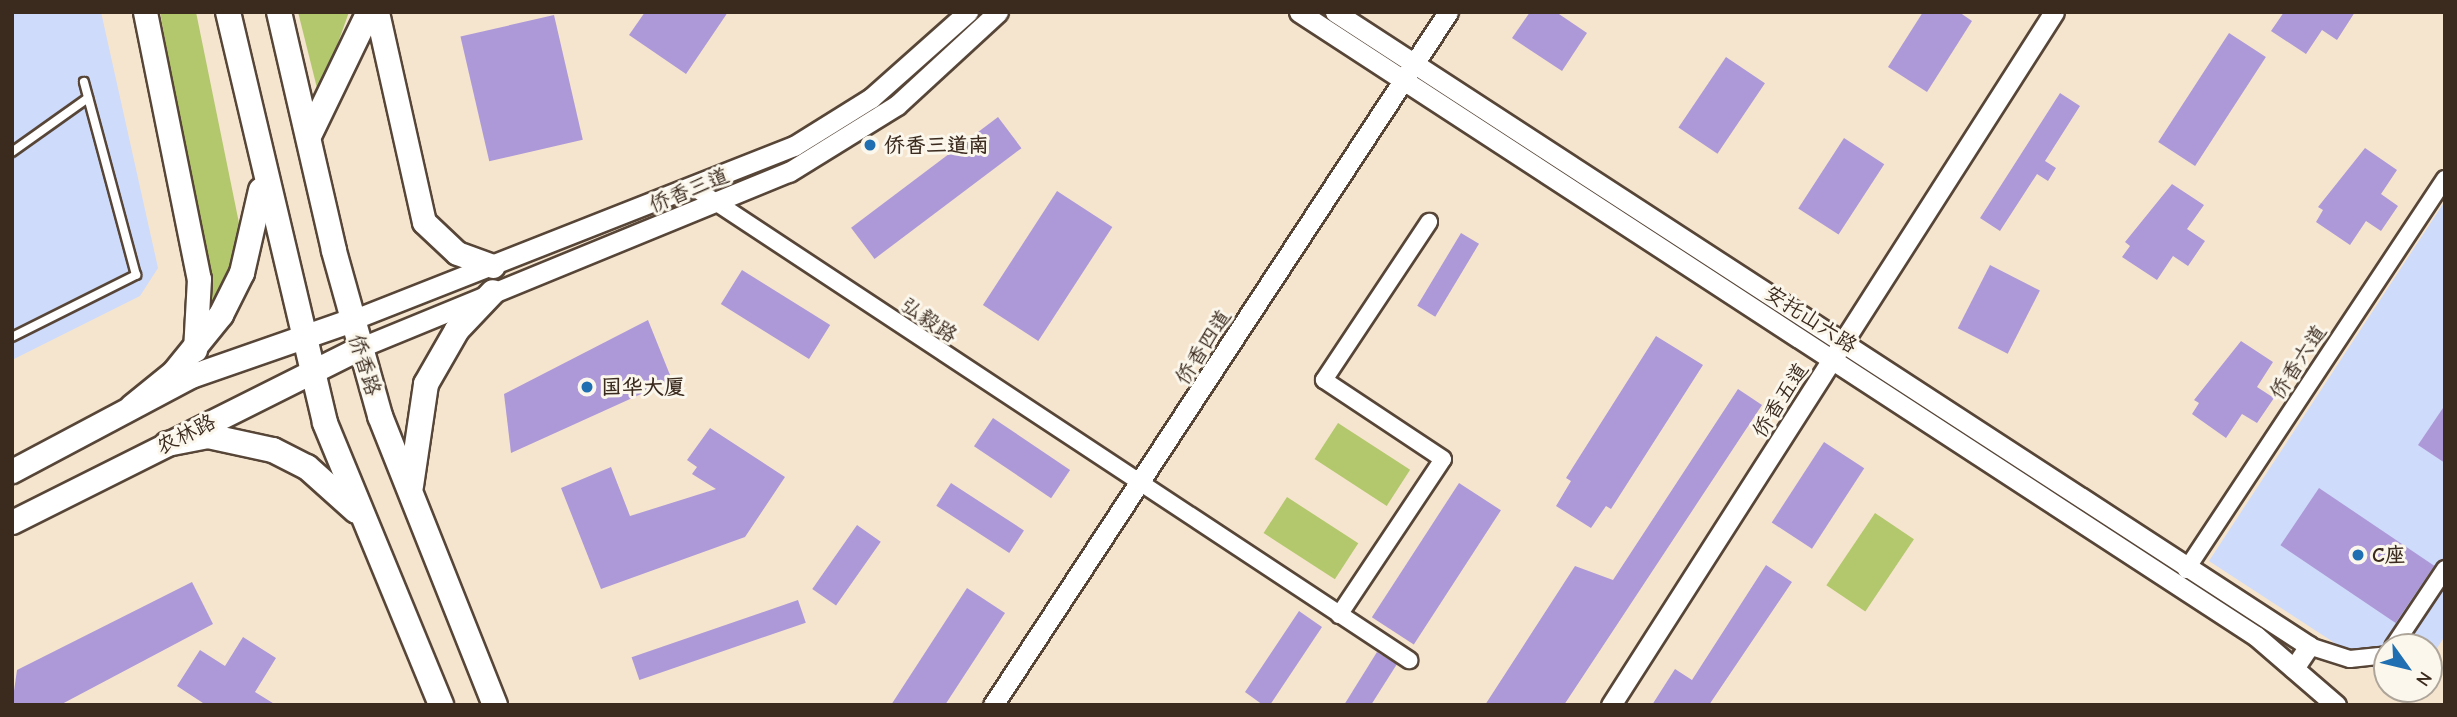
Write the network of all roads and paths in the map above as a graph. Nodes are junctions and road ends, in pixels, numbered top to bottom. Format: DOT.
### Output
graph roads {
  1 [pos="145,12"];
  2 [pos="218,12"];
  3 [pos="279,12"];
  4 [pos="369,12"];
  5 [pos="377,12"];
  6 [pos="968,12"];
  7 [pos="998,12"];
  8 [pos="1299,12"];
  9 [pos="1335,12"];
  10 [pos="1448,12"];
  11 [pos="2054,12"];
  12 [pos="230,23"];
  13 [pos="1410,72"];
  14 [pos="84,82"];
  15 [pos="88,98"];
  16 [pos="309,136"];
  17 [pos="12,152"];
  18 [pos="263,175"];
  19 [pos="2445,178"];
  20 [pos="696,189"];
  21 [pos="718,204"];
  22 [pos="1429,222"];
  23 [pos="493,266"];
  24 [pos="493,292"];
  25 [pos="352,320"];
  26 [pos="300,337"];
  27 [pos="12,338"];
  28 [pos="1844,343"];
  29 [pos="359,348"];
  30 [pos="195,350"];
  31 [pos="1833,361"];
  32 [pos="310,373"];
  33 [pos="132,407"];
  34 [pos="167,444"];
  35 [pos="12,471"];
  36 [pos="1139,485"];
  37 [pos="411,497"];
  38 [pos="365,520"];
  39 [pos="12,522"];
  40 [pos="2445,569"];
  41 [pos="2186,570"];
  42 [pos="1339,615"];
  43 [pos="2402,633"];
  44 [pos="2309,646"];
  45 [pos="2373,657"];
  46 [pos="1409,660"];
  47 [pos="2294,668"];
  48 [pos="441,705"];
  49 [pos="495,705"];
  50 [pos="993,705"];
  51 [pos="1611,705"];
  52 [pos="2336,705"];
  1 -- 30 [label="main road"];
  2 -- 12 [label="main road"];
  3 -- 16 [label="main road, 侨香路"];
  4 -- 16 [label="main road"];
  5 -- 23 [label="main road"];
  6 -- 20 [label="street, 侨香三道"];
  7 -- 21 [label="street, 侨香三道"];
  8 -- 13 [label="street, 安托山六路"];
  9 -- 13 [label="street, 安托山六路"];
  10 -- 13 [label="street, 侨香四道"];
  11 -- 28 [label="street, 侨香五道"];
  12 -- 18 [label="main road"];
  13 -- 28 [label="street, 安托山六路"];
  13 -- 31 [label="street, 安托山六路"];
  13 -- 36 [label="street, 侨香四道"];
  14 -- 15 [label="lane"];
  15 -- 17 [label="lane"];
  15 -- 27 [label="lane"];
  16 -- 25 [label="main road, 侨香路"];
  18 -- 26 [label="main road"];
  18 -- 30 [label="main road"];
  19 -- 41 [label="street, 侨香六道"];
  20 -- 21 [label="street, 弘毅路"];
  20 -- 23 [label="street, 侨香三道"];
  21 -- 24 [label="street, 侨香三道"];
  21 -- 36 [label="street, 弘毅路"];
  22 -- 42 [label="street"];
  23 -- 25 [label="street, 侨香三道"];
  24 -- 29 [label="street, 侨香三道"];
  24 -- 37 [label="main road"];
  25 -- 26 [label="main road"];
  25 -- 29 [label="main road, 侨香路"];
  26 -- 32 [label="main road"];
  26 -- 33 [label="main road"];
  28 -- 31 [label="street, 侨香五道"];
  28 -- 41 [label="street, 安托山六路"];
  29 -- 32 [label="main road, 农林路"];
  29 -- 37 [label="main road, 侨香路"];
  30 -- 33 [label="main road"];
  31 -- 47 [label="street, 安托山六路"];
  31 -- 51 [label="street, 侨香五道"];
  32 -- 34 [label="main road, 农林路"];
  32 -- 38 [label="main road"];
  33 -- 35 [label="main road"];
  34 -- 38 [label="main road"];
  34 -- 39 [label="main road, 农林路"];
  36 -- 42 [label="street, 弘毅路"];
  36 -- 50 [label="street, 侨香四道"];
  37 -- 49 [label="main road, 侨香路"];
  38 -- 48 [label="main road"];
  40 -- 43 [label="street"];
  41 -- 44 [label="street, 安托山六路"];
  42 -- 46 [label="street, 弘毅路"];
  44 -- 45 [label="street"];
  44 -- 47 [label="street"];
  47 -- 52 [label="street, 安托山六路"];
}
